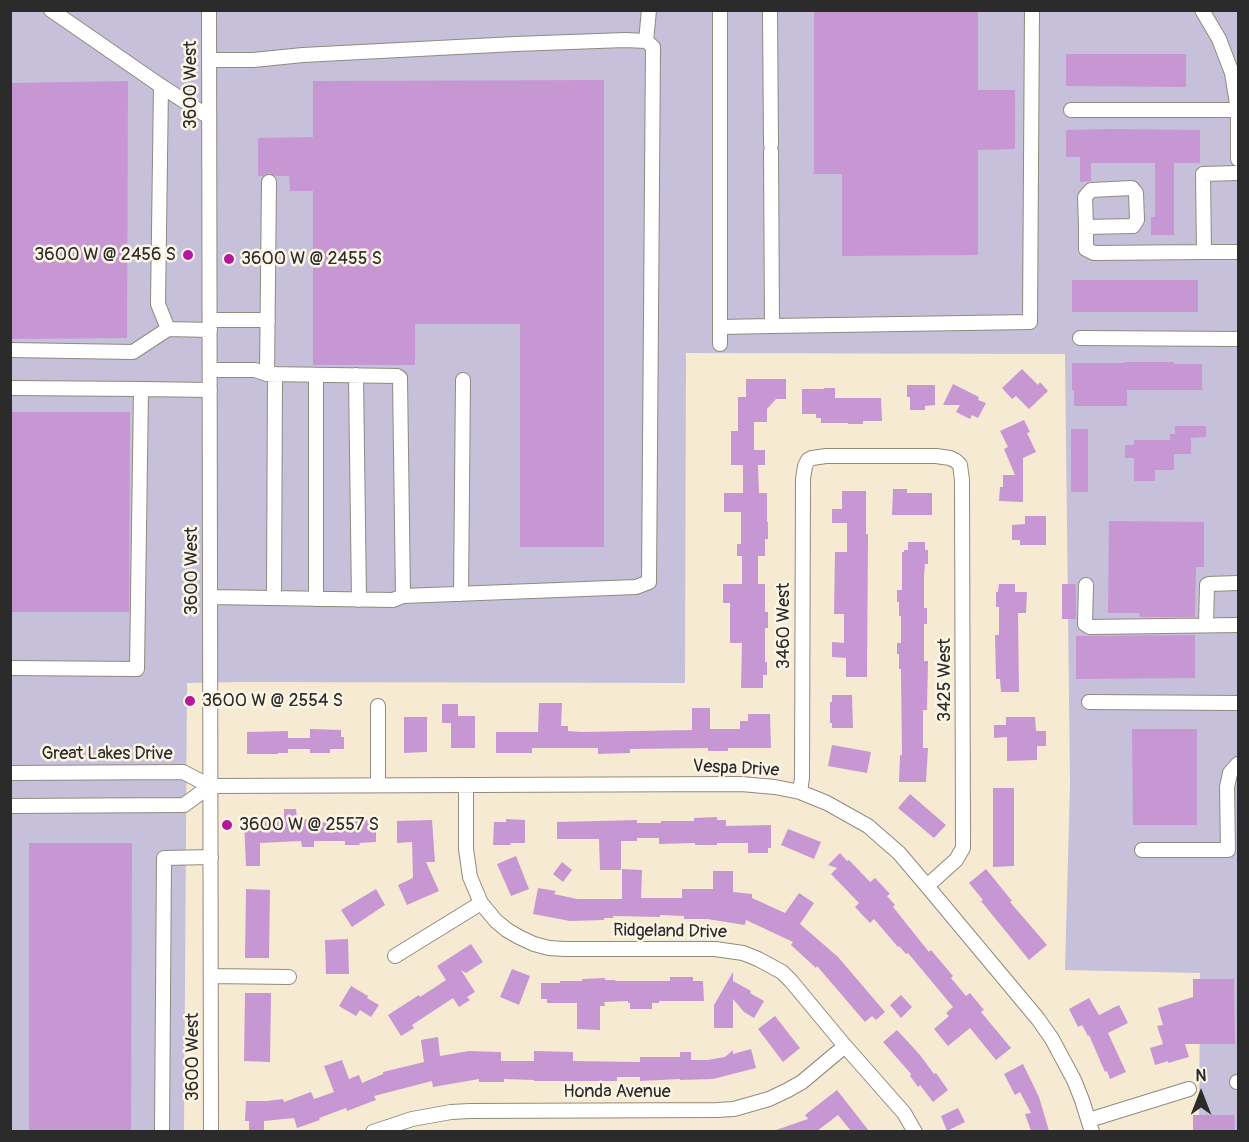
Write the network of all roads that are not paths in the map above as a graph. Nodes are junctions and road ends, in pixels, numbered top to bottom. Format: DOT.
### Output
graph roads {
  1 [pos="51,10"];
  2 [pos="209,10"];
  3 [pos="649,10"];
  4 [pos="720,10"];
  5 [pos="770,10"];
  6 [pos="1032,10"];
  7 [pos="1202,10"];
  8 [pos="646,41"];
  9 [pos="209,60"];
  10 [pos="161,86"];
  11 [pos="1071,110"];
  12 [pos="1238,110"];
  13 [pos="209,117"];
  14 [pos="1239,159"];
  15 [pos="1239,172"];
  16 [pos="269,182"];
  17 [pos="1086,227"];
  18 [pos="1204,252"];
  19 [pos="1239,252"];
  20 [pos="268,320"];
  21 [pos="210,325"];
  22 [pos="772,326"];
  23 [pos="720,327"];
  24 [pos="168,329"];
  25 [pos="1080,338"];
  26 [pos="1239,339"];
  27 [pos="720,344"];
  28 [pos="10,350"];
  29 [pos="210,370"];
  30 [pos="271,374"];
  31 [pos="316,375"];
  32 [pos="356,375"];
  33 [pos="463,380"];
  34 [pos="10,388"];
  35 [pos="141,389"];
  36 [pos="210,390"];
  37 [pos="956,460"];
  38 [pos="1239,583"];
  39 [pos="1086,585"];
  40 [pos="461,594"];
  41 [pos="403,596"];
  42 [pos="210,597"];
  43 [pos="274,598"];
  44 [pos="316,599"];
  45 [pos="359,600"];
  46 [pos="1206,625"];
  47 [pos="1239,625"];
  48 [pos="10,668"];
  49 [pos="1089,702"];
  50 [pos="1239,703"];
  51 [pos="378,706"];
  52 [pos="1239,764"];
  53 [pos="10,773"];
  54 [pos="378,785"];
  55 [pos="466,785"];
  56 [pos="210,786"];
  57 [pos="800,792"];
  58 [pos="10,806"];
  59 [pos="1233,814"];
  60 [pos="1142,850"];
  61 [pos="211,857"];
  62 [pos="927,886"];
  63 [pos="481,903"];
  64 [pos="395,956"];
  65 [pos="211,976"];
  66 [pos="289,977"];
  67 [pos="845,1046"];
  68 [pos="1189,1089"];
  69 [pos="1090,1126"];
  70 [pos="162,1131"];
  71 [pos="211,1131"];
  72 [pos="373,1131"];
  73 [pos="915,1131"];
  1 -- 10 [label="street"];
  2 -- 9 [label="street, 3600 West"];
  3 -- 8 [label="street"];
  4 -- 23 [label="street"];
  5 -- 22 [label="street"];
  6 -- 22 [label="street"];
  7 -- 12 [label="street"];
  8 -- 9 [label="street"];
  8 -- 40 [label="street"];
  9 -- 13 [label="street, 3600 West"];
  10 -- 13 [label="street"];
  10 -- 24 [label="street"];
  11 -- 12 [label="street"];
  12 -- 14 [label="street"];
  13 -- 21 [label="street, 3600 West"];
  15 -- 18 [label="street"];
  16 -- 20 [label="street"];
  17 -- 18 [label="street"];
  18 -- 19 [label="street"];
  20 -- 21 [label="street"];
  20 -- 30 [label="street"];
  21 -- 24 [label="street"];
  21 -- 29 [label="street, 3600 West"];
  22 -- 23 [label="street"];
  23 -- 27 [label="street"];
  24 -- 28 [label="street"];
  25 -- 26 [label="street"];
  29 -- 30 [label="street"];
  29 -- 36 [label="street, 3600 West"];
  30 -- 31 [label="street"];
  30 -- 43 [label="street"];
  31 -- 32 [label="street"];
  31 -- 44 [label="street"];
  32 -- 41 [label="street"];
  32 -- 45 [label="street"];
  33 -- 40 [label="street"];
  34 -- 35 [label="street"];
  35 -- 36 [label="street"];
  35 -- 48 [label="street"];
  36 -- 42 [label="street, 3600 West"];
  37 -- 57 [label="street, 3460 West"];
  37 -- 62 [label="street, 3425 West"];
  38 -- 46 [label="street"];
  39 -- 46 [label="street"];
  40 -- 41 [label="street"];
  41 -- 45 [label="street"];
  42 -- 43 [label="street"];
  42 -- 56 [label="street, 3600 West"];
  43 -- 44 [label="street"];
  44 -- 45 [label="street"];
  46 -- 47 [label="street"];
  49 -- 50 [label="street"];
  51 -- 54 [label="street"];
  52 -- 59 [label="street"];
  53 -- 56 [label="street, Great Lakes Drive"];
  54 -- 55 [label="street, Vespa Drive"];
  54 -- 56 [label="street, Vespa Drive"];
  55 -- 57 [label="street, Vespa Drive"];
  55 -- 63 [label="street, Ridgeland Drive"];
  56 -- 58 [label="street"];
  56 -- 61 [label="street, 3600 West"];
  57 -- 62 [label="street, Vespa Drive"];
  59 -- 60 [label="street"];
  61 -- 65 [label="street, 3600 West"];
  61 -- 70 [label="street"];
  62 -- 69 [label="street, Vespa Drive"];
  63 -- 64 [label="street"];
  63 -- 67 [label="street, Ridgeland Drive"];
  65 -- 66 [label="street"];
  65 -- 71 [label="street, 3600 West"];
  67 -- 72 [label="street, Honda Avenue"];
  67 -- 73 [label="street, Ridgeland Drive"];
  68 -- 69 [label="street"];
}
